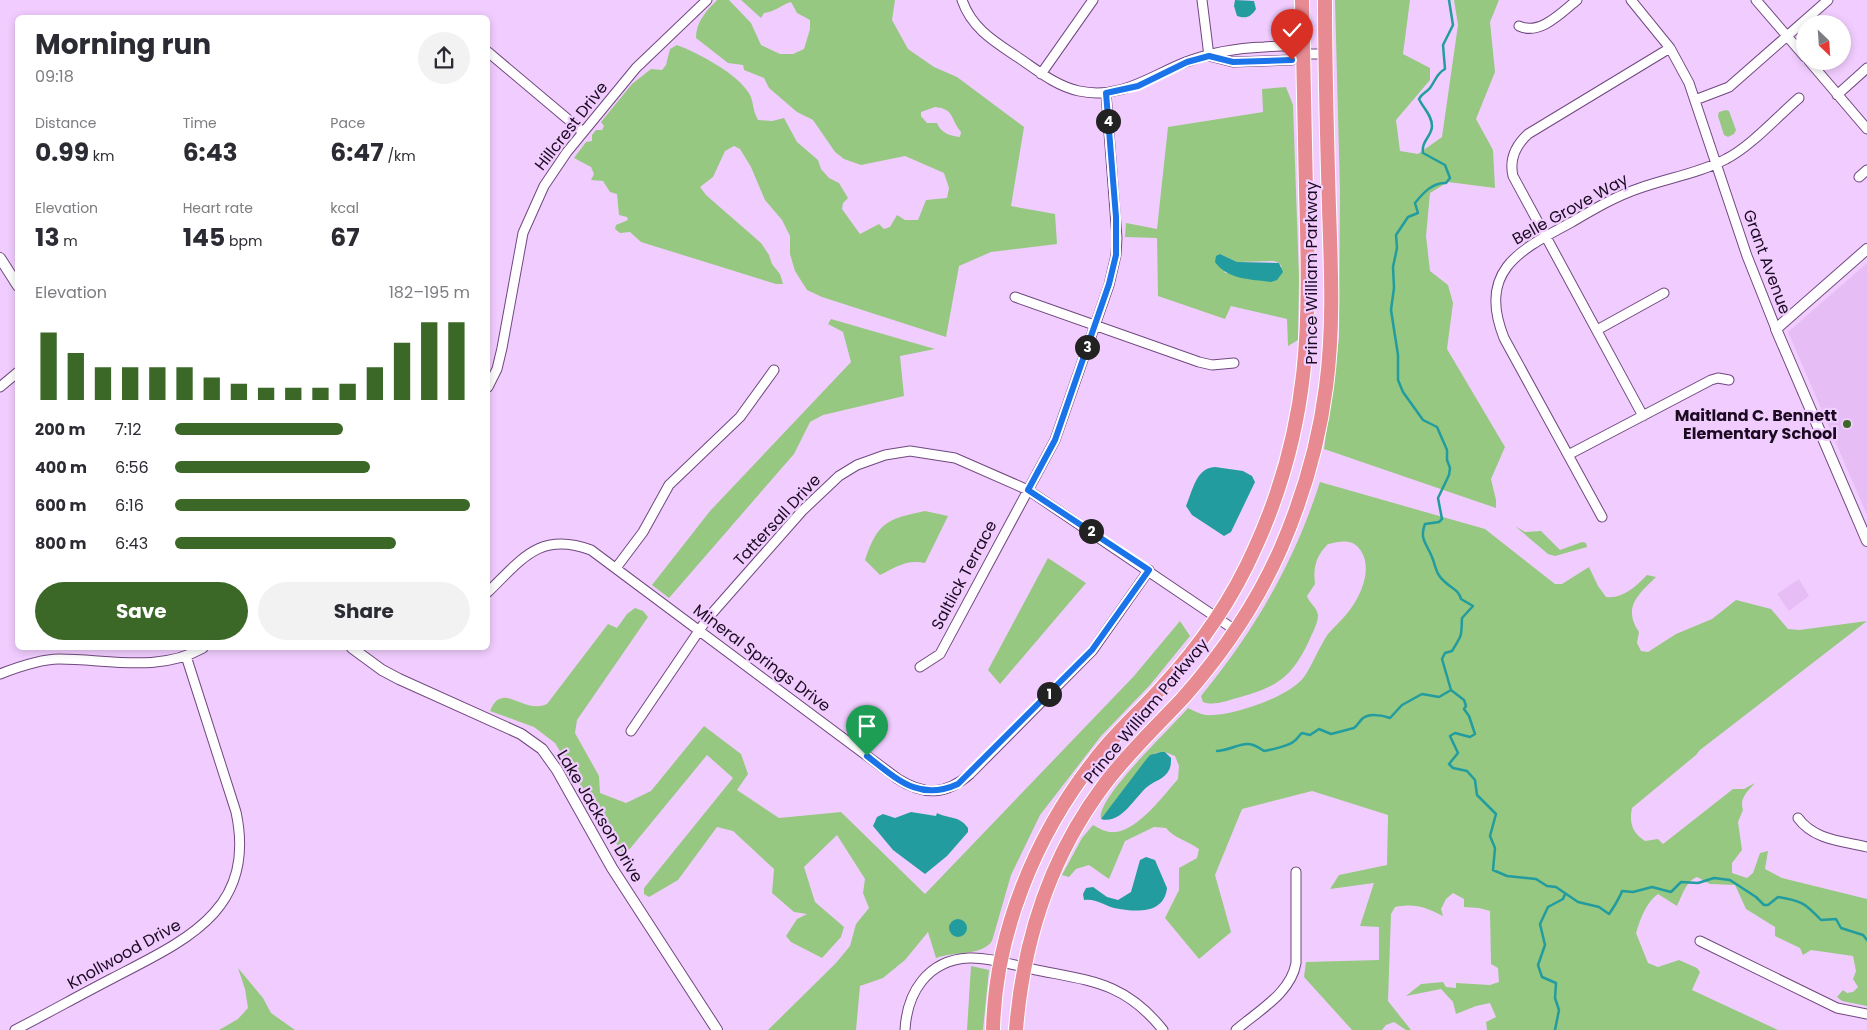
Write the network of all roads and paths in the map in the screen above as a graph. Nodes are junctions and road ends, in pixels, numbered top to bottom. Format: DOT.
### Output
graph roads {
  1 [pos="707,0"];
  2 [pos="962,0"];
  3 [pos="1092,0"];
  4 [pos="1202,0"];
  5 [pos="1302,0"];
  6 [pos="1325,0"];
  7 [pos="1577,0"];
  8 [pos="1631,0"];
  9 [pos="1756,0"];
  10 [pos="1828,0"];
  11 [pos="1519,26"];
  12 [pos="1787,36"];
  13 [pos="1796,46"];
  14 [pos="1670,48"];
  15 [pos="490,54"];
  16 [pos="1303,54"];
  17 [pos="1325,54"];
  18 [pos="1209,56"];
  19 [pos="1867,68"];
  20 [pos="1816,70"];
  21 [pos="1041,74"];
  22 [pos="1106,93"];
  23 [pos="1838,95"];
  24 [pos="1799,98"];
  25 [pos="1695,100"];
  26 [pos="1867,129"];
  27 [pos="583,132"];
  28 [pos="1717,163"];
  29 [pos="1867,170"];
  30 [pos="1859,177"];
  31 [pos="1546,236"];
  32 [pos="1867,249"];
  33 [pos="0,258"];
  34 [pos="15,281"];
  35 [pos="1664,293"];
  36 [pos="1015,297"];
  37 [pos="1096,324"];
  38 [pos="1776,329"];
  39 [pos="1597,330"];
  40 [pos="1234,363"];
  41 [pos="774,370"];
  42 [pos="15,374"];
  43 [pos="1729,380"];
  44 [pos="490,383"];
  45 [pos="0,387"];
  46 [pos="1643,416"];
  47 [pos="1568,455"];
  48 [pos="1028,490"];
  49 [pos="1602,517"];
  50 [pos="1867,540"];
  51 [pos="616,568"];
  52 [pos="1149,570"];
  53 [pos="490,590"];
  54 [pos="1217,616"];
  55 [pos="699,630"];
  56 [pos="1235,630"];
  57 [pos="199,650"];
  58 [pos="355,650"];
  59 [pos="186,656"];
  60 [pos="920,667"];
  61 [pos="0,674"];
  62 [pos="631,731"];
  63 [pos="1798,818"];
  64 [pos="1867,847"];
  65 [pos="1296,872"];
  66 [pos="1700,941"];
  67 [pos="1002,963"];
  68 [pos="1024,967"];
  69 [pos="1867,1014"];
  70 [pos="15,1030"];
  71 [pos="717,1030"];
  72 [pos="905,1030"];
  73 [pos="993,1030"];
  74 [pos="1016,1030"];
  75 [pos="1163,1030"];
  76 [pos="1236,1030"];
  1 -- 27 [label="street, Hillcrest Drive"];
  2 -- 21 [label="street"];
  3 -- 21 [label="street"];
  4 -- 18 [label="street"];
  5 -- 16 [label="highway, Prince William Parkway"];
  6 -- 17 [label="highway, Prince William Parkway"];
  7 -- 11 [label="street"];
  8 -- 14 [label="street, Grant Avenue"];
  9 -- 12 [label="street"];
  10 -- 12 [label="street"];
  12 -- 13 [label="street"];
  12 -- 25 [label="street"];
  14 -- 25 [label="street, Grant Avenue"];
  14 -- 31 [label="street"];
  15 -- 27 [label="street"];
  16 -- 17 [label="street"];
  16 -- 18 [label="street"];
  16 -- 18 [label="street"];
  16 -- 54 [label="highway, Prince William Parkway"];
  17 -- 56 [label="highway, Prince William Parkway"];
  18 -- 22 [label="street"];
  19 -- 23 [label="street"];
  20 -- 23 [label="street"];
  21 -- 22 [label="street"];
  22 -- 37 [label="street, Saltlick Terrace"];
  23 -- 26 [label="street"];
  24 -- 28 [label="street, Belle Grove Way"];
  25 -- 28 [label="street, Grant Avenue"];
  27 -- 44 [label="street, Hillcrest Drive"];
  28 -- 31 [label="street, Belle Grove Way"];
  28 -- 38 [label="street, Grant Avenue"];
  29 -- 30 [label="street"];
  31 -- 39 [label="street"];
  31 -- 47 [label="street, Belle Grove Way"];
  32 -- 38 [label="street"];
  33 -- 34 [label="street"];
  35 -- 39 [label="street"];
  36 -- 37 [label="street"];
  37 -- 40 [label="street"];
  37 -- 48 [label="street, Saltlick Terrace"];
  38 -- 50 [label="street, Grant Avenue"];
  39 -- 46 [label="street"];
  41 -- 51 [label="street"];
  42 -- 45 [label="street"];
  43 -- 46 [label="street"];
  46 -- 47 [label="street"];
  47 -- 49 [label="street, Belle Grove Way"];
  48 -- 52 [label="street, Tattersall Drive"];
  48 -- 55 [label="street, Tattersall Drive"];
  48 -- 60 [label="street, Saltlick Terrace"];
  51 -- 53 [label="street, Mineral Springs Drive"];
  51 -- 55 [label="street, Mineral Springs Drive"];
  52 -- 54 [label="street, Tattersall Drive"];
  52 -- 55 [label="street, Mineral Springs Drive"];
  54 -- 56 [label="street, Tattersall Drive"];
  54 -- 67 [label="highway, Prince William Parkway"];
  55 -- 62 [label="street, Tattersall Drive"];
  56 -- 68 [label="highway, Prince William Parkway"];
  57 -- 59 [label="street"];
  58 -- 71 [label="street, Lake Jackson Drive"];
  59 -- 61 [label="street"];
  59 -- 70 [label="street, Knollwood Drive"];
  63 -- 64 [label="street"];
  65 -- 76 [label="street"];
  66 -- 69 [label="street"];
  67 -- 68 [label="street"];
  67 -- 72 [label="street"];
  67 -- 73 [label="highway, Prince William Parkway"];
  68 -- 74 [label="highway, Prince William Parkway"];
  68 -- 75 [label="street"];
}
